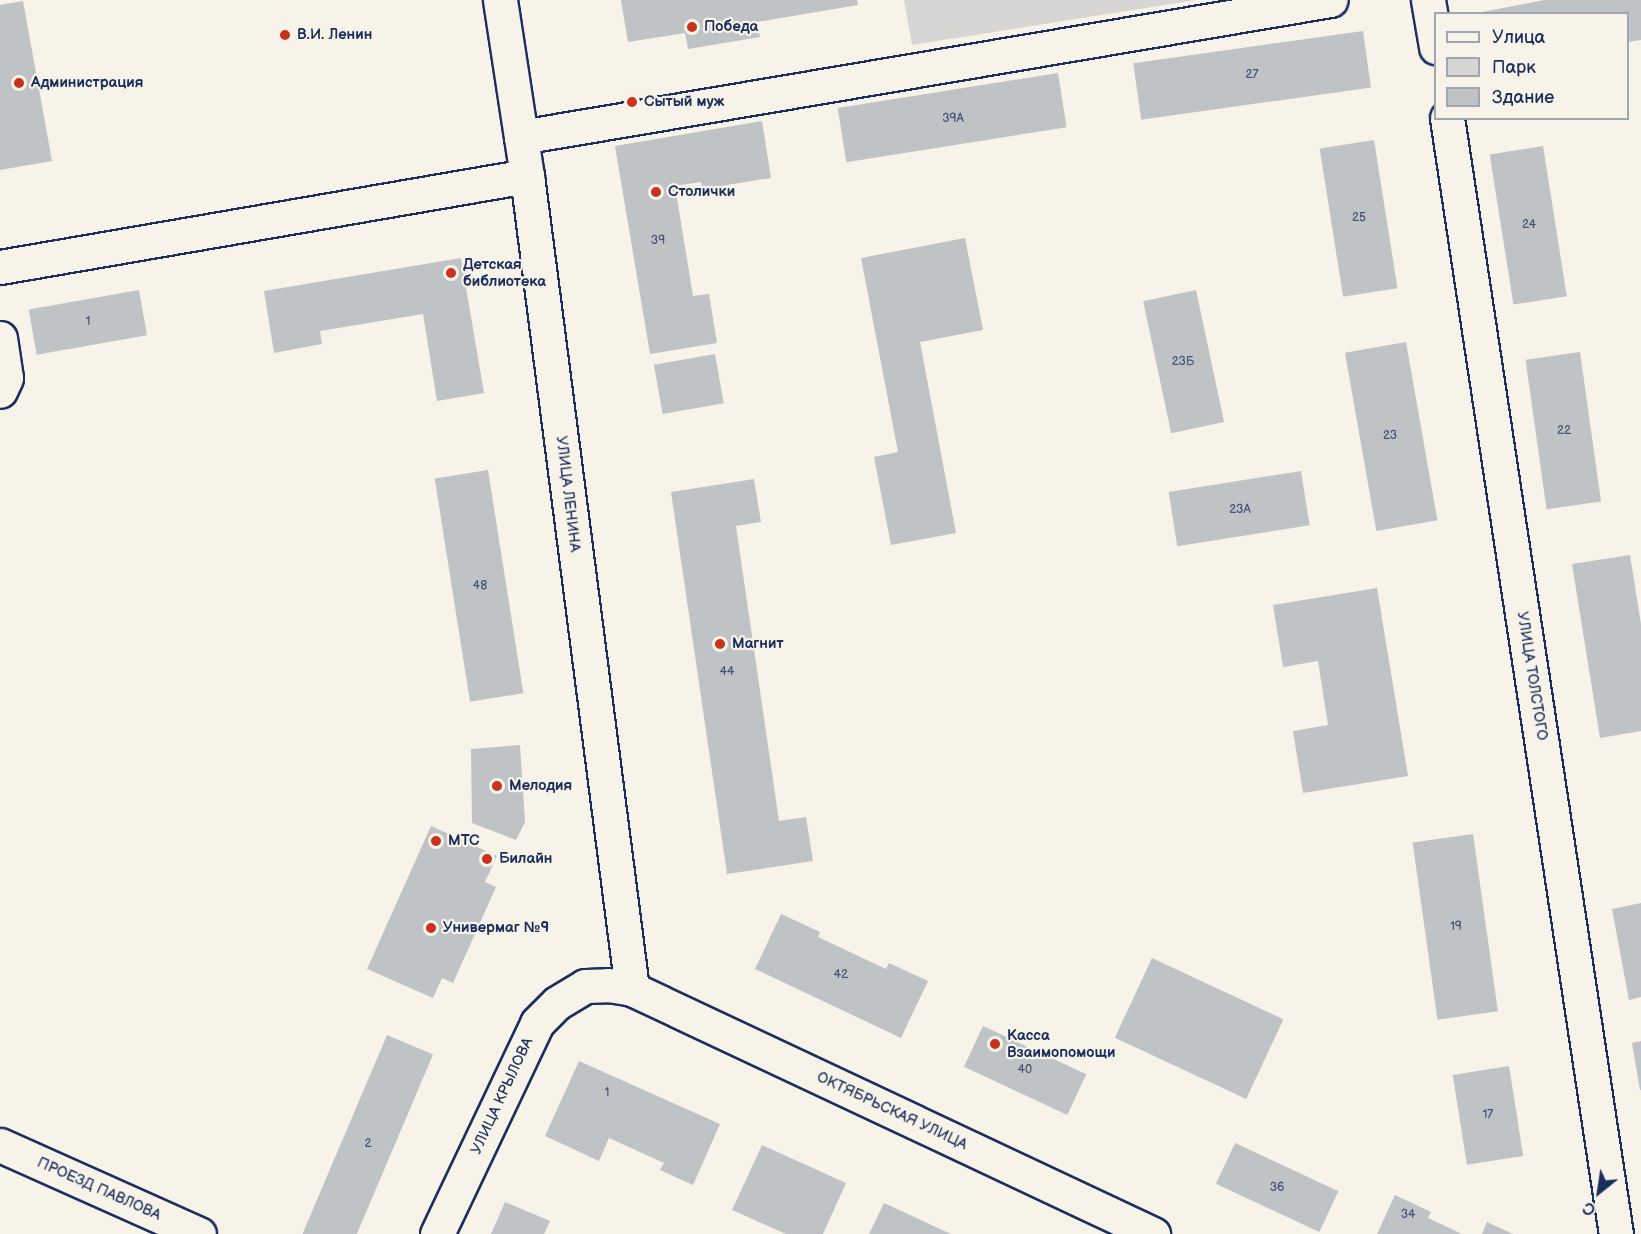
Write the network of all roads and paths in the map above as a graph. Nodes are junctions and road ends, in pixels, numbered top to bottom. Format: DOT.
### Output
graph roads {
  1 [pos="501,0"];
  2 [pos="1330,0"];
  3 [pos="1428,0"];
  4 [pos="1434,35"];
  5 [pos="1447,120"];
  6 [pos="521,137"];
  7 [pos="527,176"];
  8 [pos="0,267"];
  9 [pos="0,338"];
  10 [pos="0,392"];
  11 [pos="632,988"];
  12 [pos="0,1145"];
  13 [pos="199,1234"];
  14 [pos="437,1234"];
  15 [pos="1153,1234"];
  16 [pos="1616,1234"];
  1 -- 6 [label="street, УЛИЦА ЛЕНИНА"];
  2 -- 6 [label="street"];
  3 -- 4 [label="street"];
  5 -- 16 [label="street, УЛИЦА ТОЛСТОГО"];
  6 -- 7 [label="street, УЛИЦА ЛЕНИНА"];
  7 -- 8 [label="street"];
  7 -- 11 [label="street, УЛИЦА ЛЕНИНА"];
  9 -- 10 [label="street"];
  11 -- 14 [label="street, УЛИЦА КРЫЛОВА"];
  11 -- 15 [label="street, ОКТЯБРЬСКАЯ УЛИЦА"];
  12 -- 13 [label="street, ПРОЕЗД ПАВЛОВА"];
}
